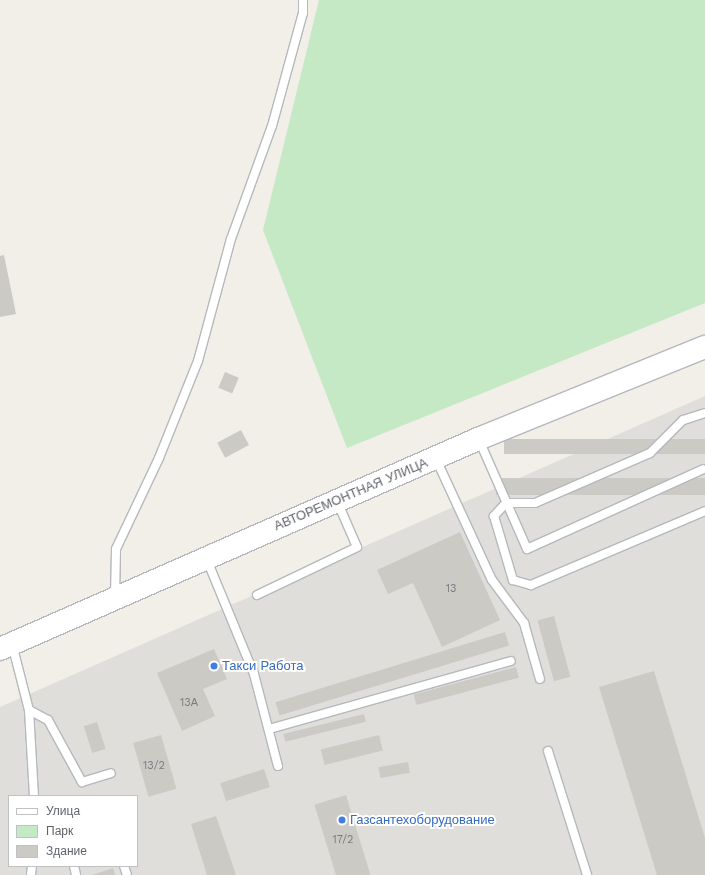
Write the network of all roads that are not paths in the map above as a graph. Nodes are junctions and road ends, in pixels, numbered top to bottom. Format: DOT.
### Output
graph roads {
  1 [pos="303,0"];
  2 [pos="705,347"];
  3 [pos="705,412"];
  4 [pos="478,439"];
  5 [pos="436,458"];
  6 [pos="703,469"];
  7 [pos="337,500"];
  8 [pos="506,503"];
  9 [pos="705,511"];
  10 [pos="206,557"];
  11 [pos="257,595"];
  12 [pos="115,598"];
  13 [pos="6,646"];
  14 [pos="511,660"];
  15 [pos="540,679"];
  16 [pos="29,710"];
  17 [pos="269,729"];
  18 [pos="548,751"];
  19 [pos="278,766"];
  20 [pos="111,772"];
  21 [pos="34,795"];
  22 [pos="587,875"];
  1 -- 12 [label="lane"];
  2 -- 4 [label="main road, АВТОРЕМОНТНАЯ УЛИЦА"];
  3 -- 8 [label="lane"];
  4 -- 5 [label="main road, АВТОРЕМОНТНАЯ УЛИЦА"];
  4 -- 8 [label="lane"];
  5 -- 7 [label="main road, АВТОРЕМОНТНАЯ УЛИЦА"];
  5 -- 15 [label="lane"];
  6 -- 8 [label="lane"];
  7 -- 10 [label="main road, АВТОРЕМОНТНАЯ УЛИЦА"];
  7 -- 11 [label="lane"];
  8 -- 9 [label="lane"];
  10 -- 12 [label="main road, АВТОРЕМОНТНАЯ УЛИЦА"];
  10 -- 17 [label="lane"];
  12 -- 13 [label="main road, АВТОРЕМОНТНАЯ УЛИЦА"];
  13 -- 16 [label="lane"];
  14 -- 17 [label="lane"];
  16 -- 20 [label="lane"];
  16 -- 21 [label="lane"];
  17 -- 19 [label="lane"];
  18 -- 22 [label="lane"];
}
